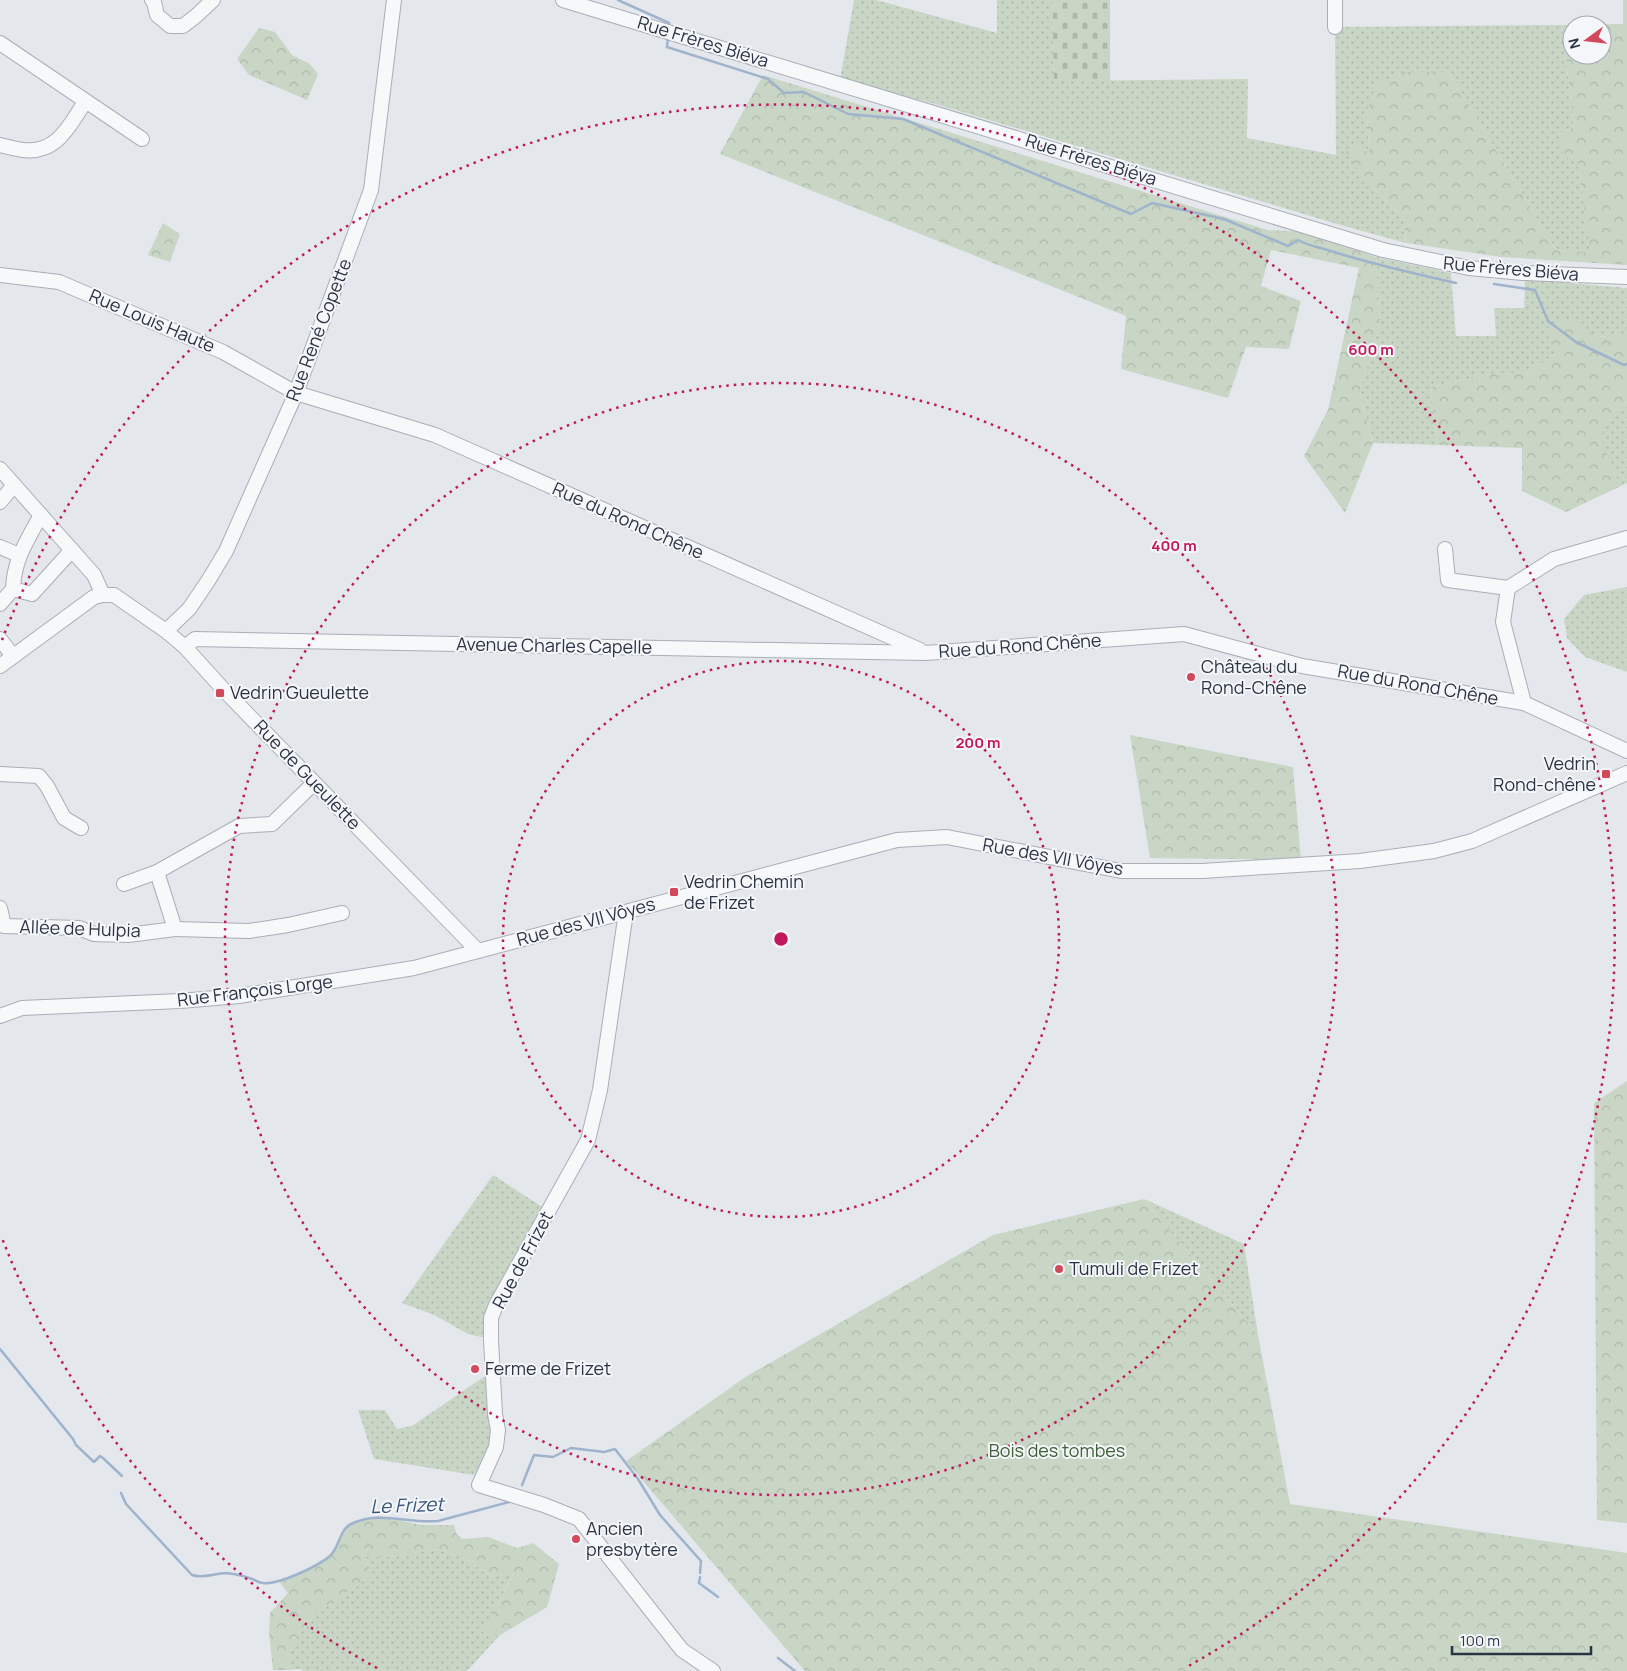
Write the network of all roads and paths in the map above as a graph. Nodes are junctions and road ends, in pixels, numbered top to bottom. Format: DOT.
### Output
graph roads {
  1 [pos="152,0"];
  2 [pos="198,0"];
  3 [pos="213,0"];
  4 [pos="394,0"];
  5 [pos="563,0"];
  6 [pos="1335,0"];
  7 [pos="196,16"];
  8 [pos="1335,26"];
  9 [pos="0,43"];
  10 [pos="85,102"];
  11 [pos="142,139"];
  12 [pos="0,145"];
  13 [pos="0,275"];
  14 [pos="1627,277"];
  15 [pos="296,393"];
  16 [pos="0,468"];
  17 [pos="14,485"];
  18 [pos="0,502"];
  19 [pos="41,515"];
  20 [pos="1627,538"];
  21 [pos="0,547"];
  22 [pos="1445,549"];
  23 [pos="72,550"];
  24 [pos="19,555"];
  25 [pos="1508,588"];
  26 [pos="13,589"];
  27 [pos="103,595"];
  28 [pos="0,604"];
  29 [pos="166,631"];
  30 [pos="0,639"];
  31 [pos="185,647"];
  32 [pos="925,653"];
  33 [pos="13,656"];
  34 [pos="0,666"];
  35 [pos="1524,703"];
  36 [pos="1627,751"];
  37 [pos="1627,773"];
  38 [pos="0,774"];
  39 [pos="314,783"];
  40 [pos="81,828"];
  41 [pos="157,872"];
  42 [pos="124,884"];
  43 [pos="0,908"];
  44 [pos="626,912"];
  45 [pos="342,913"];
  46 [pos="176,929"];
  47 [pos="478,951"];
  48 [pos="0,1016"];
  49 [pos="714,1671"];
  1 -- 7 [label="street"];
  2 -- 7 [label="street"];
  3 -- 7 [label="street"];
  4 -- 15 [label="street, Rue René Copette"];
  5 -- 14 [label="street, Rue Frères Biéva"];
  6 -- 8 [label="street"];
  9 -- 10 [label="street"];
  10 -- 11 [label="street"];
  10 -- 12 [label="street"];
  13 -- 15 [label="street, Rue Louis Haute"];
  15 -- 29 [label="street, Rue René Copette"];
  15 -- 32 [label="street, Rue du Rond Chêne"];
  16 -- 17 [label="street"];
  17 -- 18 [label="street"];
  17 -- 19 [label="street"];
  19 -- 23 [label="street"];
  19 -- 24 [label="street"];
  20 -- 25 [label="street"];
  21 -- 24 [label="street"];
  22 -- 25 [label="street"];
  23 -- 26 [label="street"];
  23 -- 27 [label="street"];
  24 -- 26 [label="street"];
  25 -- 35 [label="street"];
  26 -- 28 [label="street"];
  27 -- 29 [label="street, Rue de Gueulette"];
  27 -- 33 [label="street"];
  29 -- 31 [label="street, Rue de Gueulette"];
  30 -- 33 [label="street"];
  31 -- 32 [label="street, Avenue Charles Capelle"];
  31 -- 39 [label="street, Rue de Gueulette"];
  32 -- 35 [label="street, Rue du Rond Chêne"];
  33 -- 34 [label="street"];
  35 -- 36 [label="street, Rue du Rond Chêne"];
  37 -- 44 [label="street, Rue des VII Vôyes"];
  38 -- 40 [label="street"];
  39 -- 41 [label="street"];
  39 -- 47 [label="street, Rue de Gueulette"];
  41 -- 42 [label="street"];
  41 -- 46 [label="street"];
  43 -- 46 [label="street, Allée de Hulpia"];
  44 -- 47 [label="street, Rue des VII Vôyes"];
  44 -- 49 [label="street, Rue de Frizet"];
  45 -- 46 [label="street"];
  47 -- 48 [label="street, Rue François Lorge"];
}
